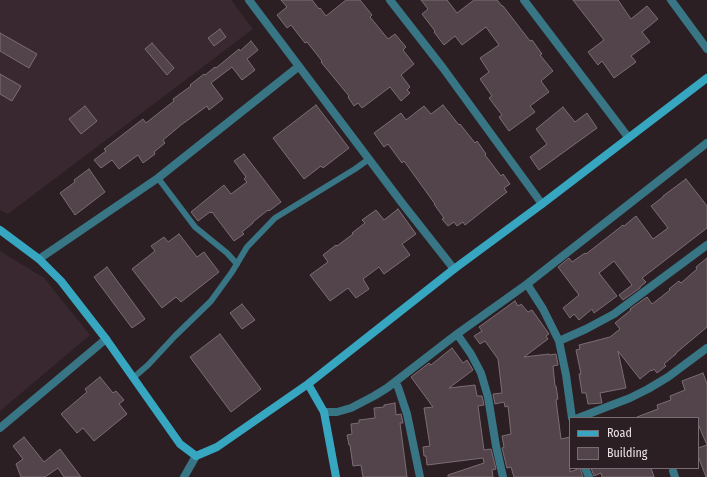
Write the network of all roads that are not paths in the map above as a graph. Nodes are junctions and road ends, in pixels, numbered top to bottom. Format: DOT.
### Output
graph roads {
  1 [pos="249,0"];
  2 [pos="390,0"];
  3 [pos="524,0"];
  4 [pos="671,0"];
  5 [pos="707,49"];
  6 [pos="298,66"];
  7 [pos="707,78"];
  8 [pos="628,138"];
  9 [pos="707,143"];
  10 [pos="369,158"];
  11 [pos="158,178"];
  12 [pos="542,204"];
  13 [pos="0,230"];
  14 [pos="707,245"];
  15 [pos="39,258"];
  16 [pos="237,264"];
  17 [pos="454,269"];
  18 [pos="528,284"];
  19 [pos="457,334"];
  20 [pos="106,339"];
  21 [pos="559,341"];
  22 [pos="707,348"];
  23 [pos="133,378"];
  24 [pos="395,382"];
  25 [pos="308,384"];
  26 [pos="324,412"];
  27 [pos="572,417"];
  28 [pos="580,417"];
  29 [pos="0,428"];
  30 [pos="196,456"];
  31 [pos="184,477"];
  32 [pos="336,477"];
  33 [pos="420,477"];
  34 [pos="503,477"];
  1 -- 6 [label="street"];
  2 -- 12 [label="street"];
  3 -- 8 [label="street"];
  4 -- 5 [label="street"];
  6 -- 10 [label="street"];
  6 -- 11 [label="street"];
  7 -- 8 [label="street"];
  8 -- 12 [label="street"];
  9 -- 18 [label="street"];
  10 -- 16 [label="lane"];
  10 -- 17 [label="street"];
  11 -- 15 [label="street"];
  11 -- 16 [label="lane"];
  12 -- 17 [label="street"];
  13 -- 15 [label="street"];
  14 -- 21 [label="street"];
  15 -- 20 [label="street"];
  16 -- 23 [label="lane"];
  17 -- 25 [label="street"];
  18 -- 19 [label="street"];
  18 -- 21 [label="street"];
  19 -- 24 [label="street"];
  19 -- 34 [label="street"];
  20 -- 23 [label="street"];
  20 -- 29 [label="street"];
  21 -- 27 [label="street"];
  22 -- 28 [label="street"];
  23 -- 30 [label="street"];
  24 -- 26 [label="street"];
  24 -- 33 [label="street"];
  25 -- 26 [label="street"];
  25 -- 30 [label="street"];
  26 -- 32 [label="street"];
  30 -- 31 [label="street"];
}
